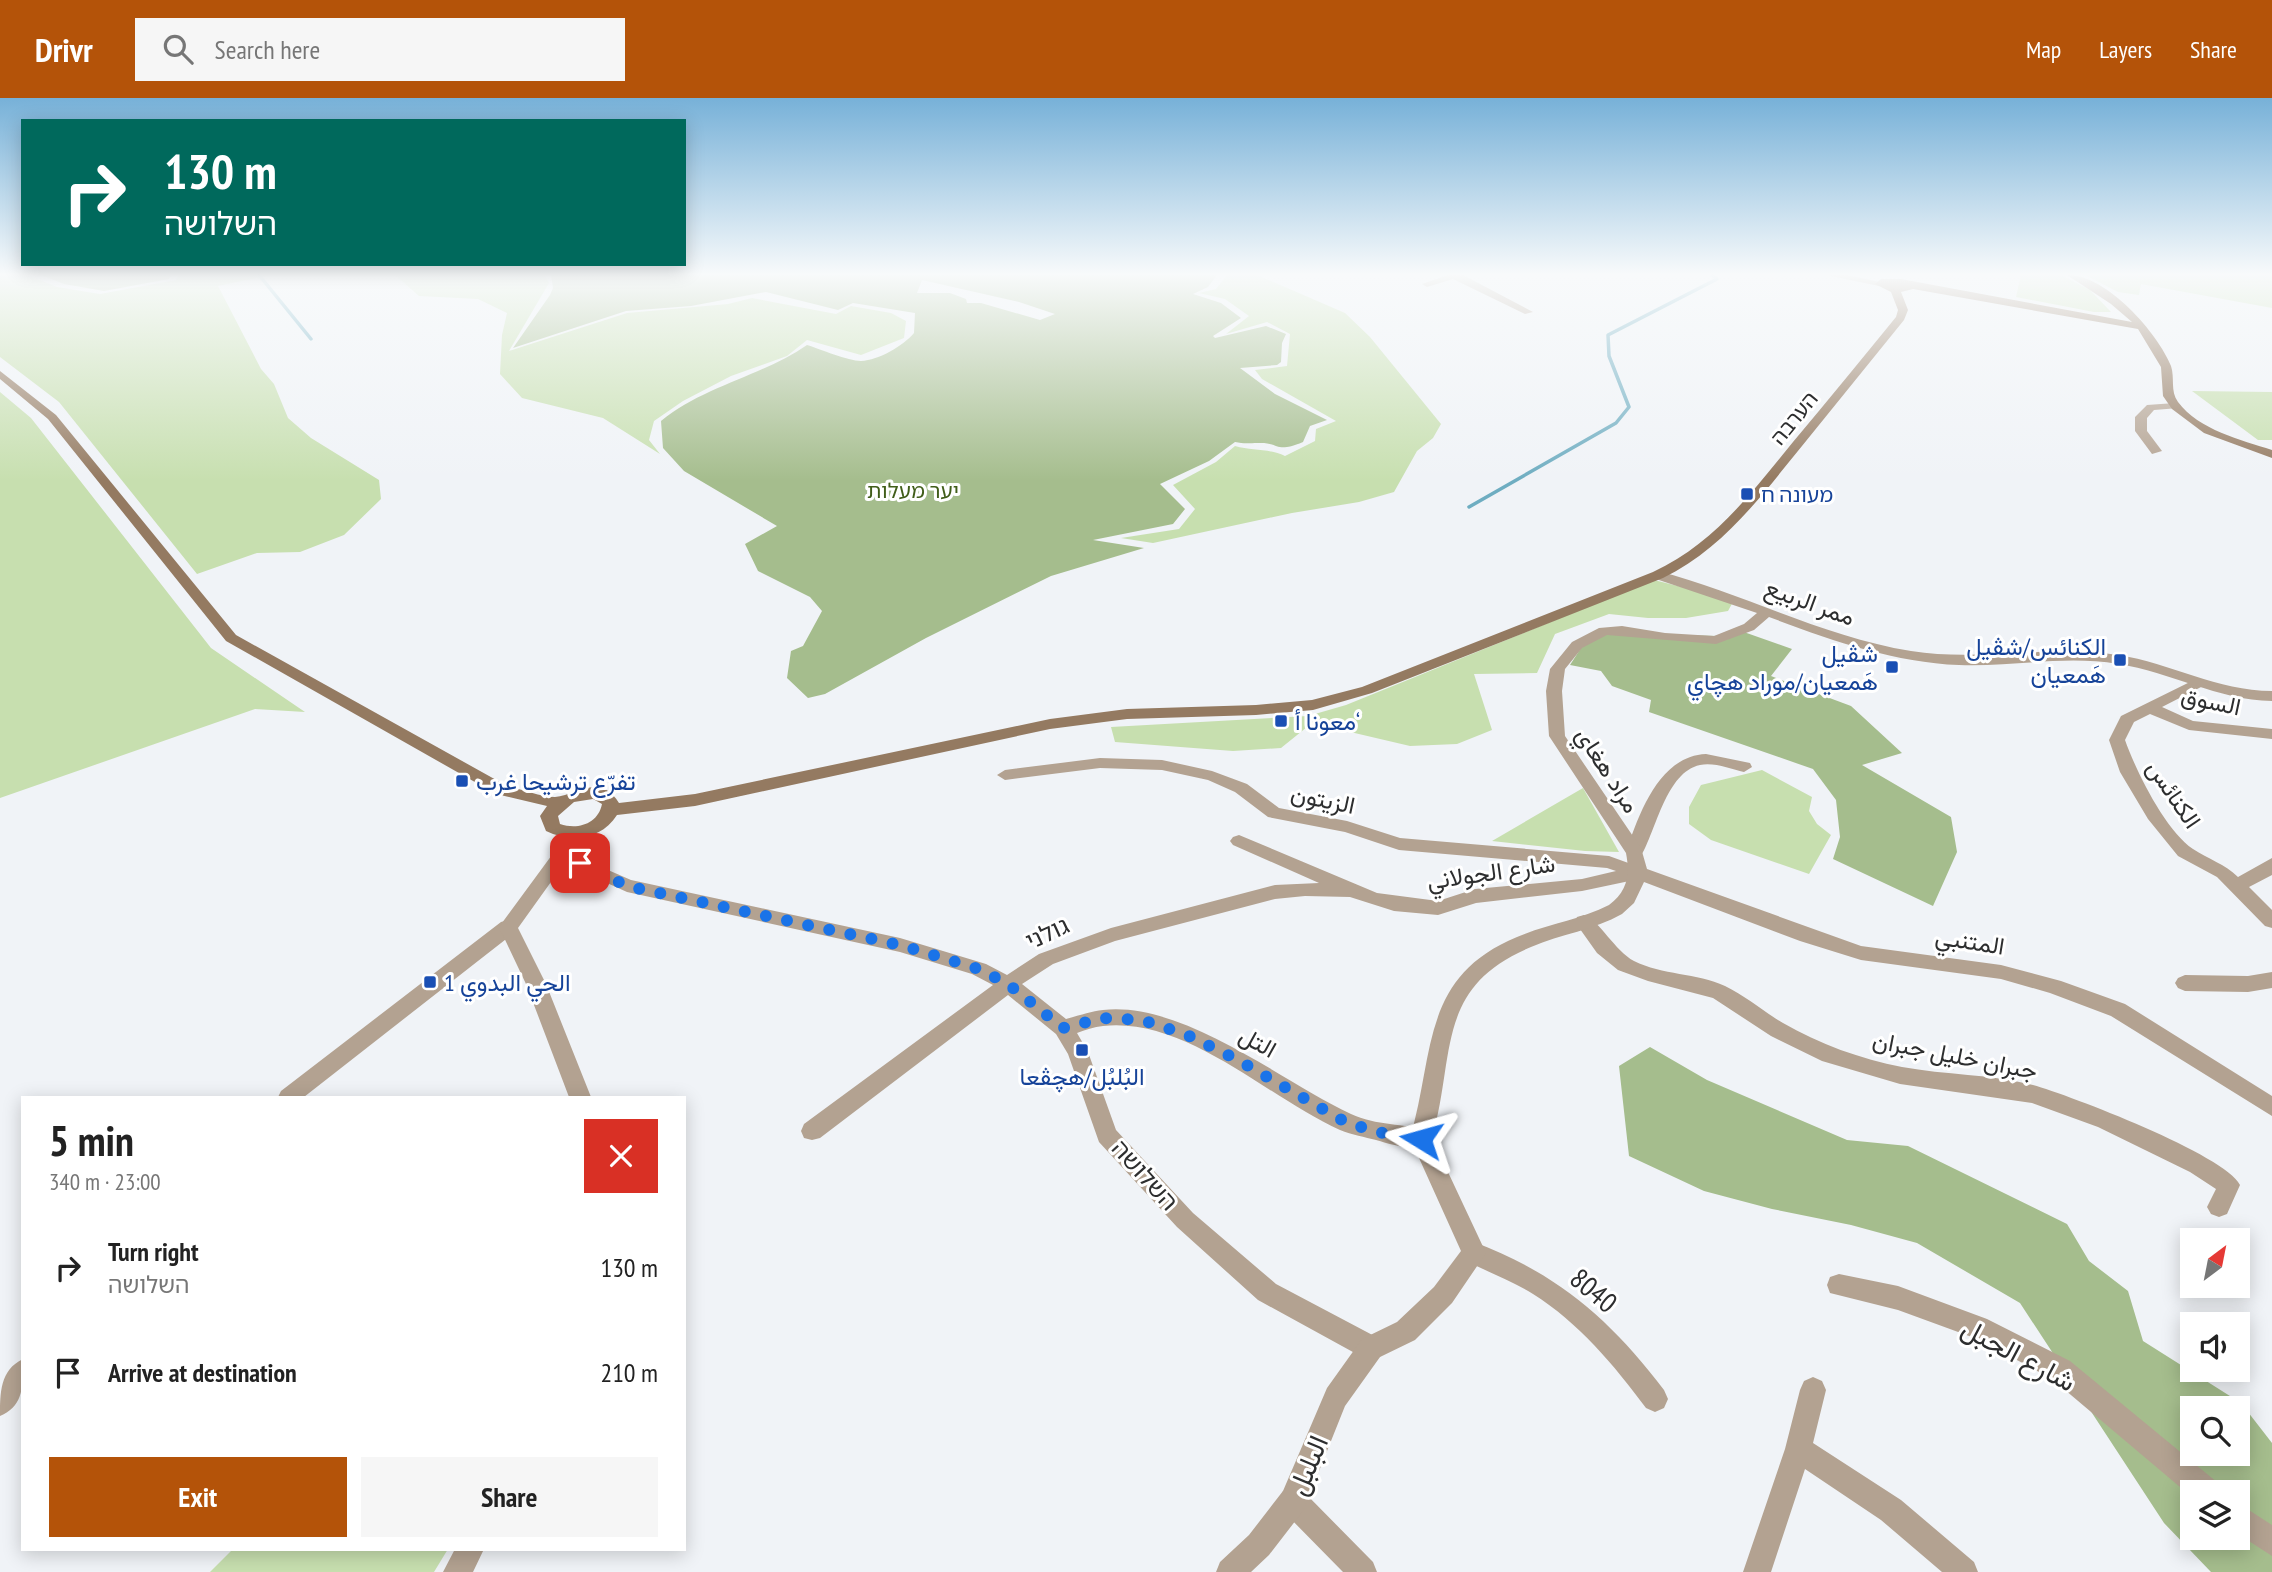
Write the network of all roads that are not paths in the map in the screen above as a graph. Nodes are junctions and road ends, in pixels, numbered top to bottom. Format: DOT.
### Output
graph roads {
  1 [pos="1880,344"];
  2 [pos="2152,344"];
  3 [pos="0,374"];
  4 [pos="2175,406"];
  5 [pos="2156,451"];
  6 [pos="2272,454"];
  7 [pos="1658,575"];
  8 [pos="1766,612"];
  9 [pos="2198,683"];
  10 [pos="2272,696"];
  11 [pos="2148,707"];
  12 [pos="2272,734"];
  13 [pos="1744,766"];
  14 [pos="1005,775"];
  15 [pos="559,803"];
  16 [pos="611,810"];
  17 [pos="577,833"];
  18 [pos="1239,841"];
  19 [pos="562,856"];
  20 [pos="1637,863"];
  21 [pos="2272,864"];
  22 [pos="2235,887"];
  23 [pos="1350,890"];
  24 [pos="2272,921"];
  25 [pos="1584,922"];
  26 [pos="508,927"];
  27 [pos="2272,980"];
  28 [pos="2185,983"];
  29 [pos="1008,984"];
  30 [pos="1063,1028"];
  31 [pos="290,1096"];
  32 [pos="580,1096"];
  33 [pos="2272,1107"];
  34 [pos="812,1131"];
  35 [pos="1421,1139"];
  36 [pos="2219,1207"];
  37 [pos="1474,1252"];
  38 [pos="1839,1285"];
  39 [pos="1371,1348"];
  40 [pos="21,1375"];
  41 [pos="1813,1390"];
  42 [pos="1655,1399"];
  43 [pos="0,1403"];
  44 [pos="1798,1449"];
  45 [pos="2192,1480"];
  46 [pos="1293,1501"];
  47 [pos="2250,1526"];
  48 [pos="2272,1542"];
  49 [pos="469,1551"];
  50 [pos="457,1572"];
  51 [pos="1230,1572"];
  52 [pos="1363,1572"];
  53 [pos="1757,1572"];
  54 [pos="1964,1572"];
  1 -- 7 [label="main road, הערבה"];
  2 -- 4 [label="main road"];
  3 -- 15 [label="main road"];
  4 -- 5 [label="street"];
  4 -- 6 [label="main road"];
  7 -- 8 [label="street, ممر الربيع"];
  7 -- 16 [label="main road"];
  8 -- 9 [label="street, ممر الربيع"];
  8 -- 20 [label="street, مراد هغاي"];
  9 -- 10 [label="street, السوق"];
  9 -- 11 [label="street, السوق"];
  11 -- 12 [label="street, السوق"];
  11 -- 22 [label="street, الكنائس"];
  13 -- 20 [label="street"];
  14 -- 20 [label="street, الزيتون"];
  15 -- 16 [label="main road"];
  15 -- 17 [label="main road"];
  16 -- 17 [label="main road"];
  17 -- 19 [label="street"];
  18 -- 23 [label="street"];
  19 -- 26 [label="street"];
  19 -- 29 [label="street, השלושה"];
  20 -- 23 [label="street, شارع الجولاني"];
  20 -- 25 [label="street"];
  20 -- 33 [label="street, المتنبي"];
  21 -- 22 [label="street"];
  22 -- 24 [label="street, الكنائس"];
  23 -- 29 [label="street, גולני"];
  25 -- 35 [label="street"];
  25 -- 36 [label="street, جبران خليل جبران"];
  26 -- 31 [label="street"];
  26 -- 32 [label="street"];
  27 -- 28 [label="street"];
  29 -- 30 [label="street, השלושה"];
  29 -- 34 [label="street, גולני"];
  30 -- 35 [label="street, التل"];
  30 -- 39 [label="street, השלושה"];
  35 -- 37 [label="street"];
  37 -- 39 [label="street"];
  37 -- 42 [label="street, 8040"];
  38 -- 45 [label="street, شارع الجبل"];
  39 -- 46 [label="street, البلبل"];
  40 -- 43 [label="street"];
  41 -- 44 [label="street"];
  44 -- 53 [label="street"];
  44 -- 54 [label="street"];
  46 -- 51 [label="street, البلبل"];
  46 -- 52 [label="street"];
  47 -- 48 [label="street"];
  49 -- 50 [label="street"];
}
